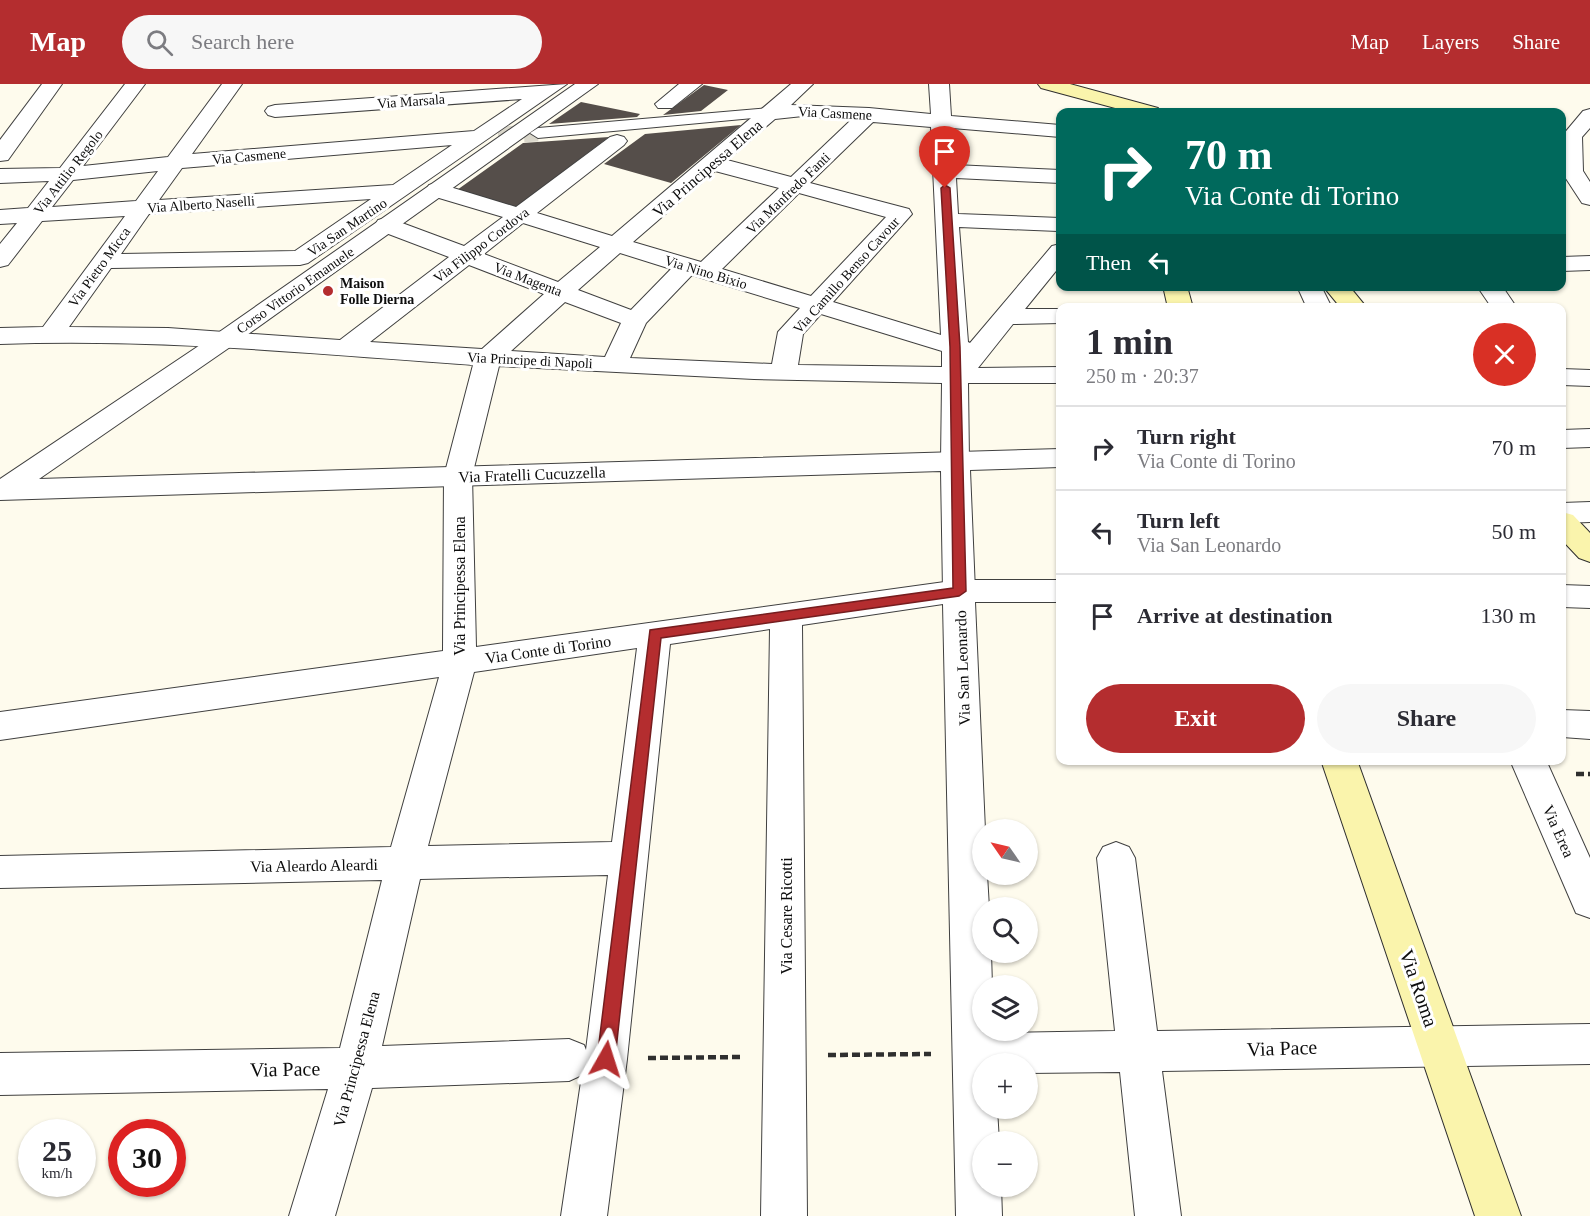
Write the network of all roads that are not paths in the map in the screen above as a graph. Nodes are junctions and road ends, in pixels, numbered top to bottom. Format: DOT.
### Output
graph roads {
  1 [pos="52,84"];
  2 [pos="135,84"];
  3 [pos="232,84"];
  4 [pos="588,84"];
  5 [pos="692,84"];
  6 [pos="803,84"];
  7 [pos="1048,84"];
  8 [pos="933,86"];
  9 [pos="552,88"];
  10 [pos="286,93"];
  11 [pos="665,104"];
  12 [pos="1136,108"];
  13 [pos="275,111"];
  14 [pos="770,113"];
  15 [pos="869,114"];
  16 [pos="1590,115"];
  17 [pos="943,122"];
  18 [pos="1056,131"];
  19 [pos="538,133"];
  20 [pos="489,136"];
  21 [pos="1581,138"];
  22 [pos="256,140"];
  23 [pos="617,141"];
  24 [pos="0,155"];
  25 [pos="175,163"];
  26 [pos="712,163"];
  27 [pos="945,171"];
  28 [pos="66,174"];
  29 [pos="0,176"];
  30 [pos="1056,176"];
  31 [pos="796,185"];
  32 [pos="1576,185"];
  33 [pos="436,190"];
  34 [pos="402,191"];
  35 [pos="143,207"];
  36 [pos="35,215"];
  37 [pos="520,215"];
  38 [pos="0,217"];
  39 [pos="946,220"];
  40 [pos="1056,224"];
  41 [pos="386,225"];
  42 [pos="618,245"];
  43 [pos="466,256"];
  44 [pos="0,260"];
  45 [pos="103,261"];
  46 [pos="1055,263"];
  47 [pos="1590,263"];
  48 [pos="1566,264"];
  49 [pos="696,269"];
  50 [pos="1340,291"];
  51 [pos="561,292"];
  52 [pos="1350,303"];
  53 [pos="816,305"];
  54 [pos="1056,316"];
  55 [pos="1005,317"];
  56 [pos="635,320"];
  57 [pos="51,334"];
  58 [pos="0,336"];
  59 [pos="224,340"];
  60 [pos="344,349"];
  61 [pos="965,350"];
  62 [pos="488,358"];
  63 [pos="614,365"];
  64 [pos="784,371"];
  65 [pos="1056,375"];
  66 [pos="1566,376"];
  67 [pos="956,377"];
  68 [pos="1590,378"];
  69 [pos="1590,438"];
  70 [pos="1566,439"];
  71 [pos="1056,458"];
  72 [pos="956,461"];
  73 [pos="458,476"];
  74 [pos="1,491"];
  75 [pos="1590,512"];
  76 [pos="1566,513"];
  77 [pos="1566,526"];
  78 [pos="1590,551"];
  79 [pos="959,591"];
  80 [pos="1056,591"];
  81 [pos="1566,596"];
  82 [pos="1590,597"];
  83 [pos="786,616"];
  84 [pos="655,634"];
  85 [pos="460,661"];
  86 [pos="1566,724"];
  87 [pos="1590,725"];
  88 [pos="0,726"];
  89 [pos="1341,765"];
  90 [pos="1530,765"];
  91 [pos="628,858"];
  92 [pos="1116,858"];
  93 [pos="405,863"];
  94 [pos="0,872"];
  95 [pos="1587,889"];
  96 [pos="1438,1043"];
  97 [pos="1590,1044"];
  98 [pos="974,1053"];
  99 [pos="1038,1053"];
  100 [pos="1138,1053"];
  101 [pos="569,1060"];
  102 [pos="356,1068"];
  103 [pos="0,1074"];
  104 [pos="976,1119"];
  105 [pos="312,1216"];
  106 [pos="584,1216"];
  107 [pos="784,1216"];
  108 [pos="979,1216"];
  109 [pos="1158,1216"];
  110 [pos="1498,1216"];
  1 -- 24 [label="street"];
  2 -- 28 [label="street, Via Attilio Regolo"];
  3 -- 25 [label="street, Via Pietro Micca"];
  4 -- 33 [label="street, Corso Vittorio Emanuele"];
  5 -- 11 [label="street"];
  6 -- 14 [label="street, Via Principessa Elena"];
  7 -- 12 [label="main road"];
  8 -- 17 [label="street"];
  9 -- 13 [label="street, Via Marsala"];
  9 -- 20 [label="street, Via San Martino"];
  10 -- 13 [label="street"];
  13 -- 22 [label="street"];
  14 -- 15 [label="street, Via Casmene"];
  14 -- 19 [label="street, Via Casmene"];
  14 -- 26 [label="street, Via Principessa Elena"];
  15 -- 17 [label="street, Via Casmene"];
  15 -- 31 [label="street, Via Manfredo Fanti"];
  16 -- 21 [label="street"];
  17 -- 18 [label="street, Via Casmene"];
  17 -- 27 [label="street"];
  20 -- 22 [label="street, Via Casmene"];
  20 -- 34 [label="street, Via San Martino"];
  21 -- 32 [label="street"];
  22 -- 25 [label="street, Via Casmene"];
  23 -- 37 [label="street, Via Filippo Cordova"];
  25 -- 28 [label="street, Via Casmene"];
  25 -- 35 [label="street, Via Pietro Micca"];
  26 -- 31 [label="street"];
  26 -- 42 [label="street, Via Principessa Elena"];
  27 -- 30 [label="street"];
  27 -- 39 [label="street"];
  28 -- 29 [label="street, Via Casmene"];
  28 -- 36 [label="street, Via Attilio Regolo"];
  31 -- 49 [label="street, Via Manfredo Fanti"];
  31 -- 53 [label="street, Via Camillo Benso Cavour"];
  33 -- 37 [label="street, Via Nino Bixio"];
  33 -- 41 [label="street, Corso Vittorio Emanuele"];
  34 -- 35 [label="street, Via Alberto Naselli"];
  34 -- 45 [label="street, Via San Martino"];
  35 -- 36 [label="street, Via Alberto Naselli"];
  35 -- 45 [label="street, Via Pietro Micca"];
  36 -- 38 [label="street, Via Alberto Naselli"];
  36 -- 44 [label="street, Via Attilio Regolo"];
  37 -- 42 [label="street, Via Nino Bixio"];
  37 -- 43 [label="street, Via Filippo Cordova"];
  39 -- 40 [label="street"];
  39 -- 61 [label="street"];
  41 -- 43 [label="street, Via Magenta"];
  41 -- 59 [label="street, Corso Vittorio Emanuele"];
  42 -- 49 [label="street, Via Nino Bixio"];
  42 -- 51 [label="street, Via Principessa Elena"];
  43 -- 51 [label="street, Via Magenta"];
  43 -- 60 [label="street, Via Filippo Cordova"];
  45 -- 57 [label="street, Via Pietro Micca"];
  46 -- 55 [label="street"];
  47 -- 48 [label="street"];
  49 -- 53 [label="street, Via Nino Bixio"];
  49 -- 56 [label="street, Via Manfredo Fanti"];
  50 -- 52 [label="main road"];
  51 -- 56 [label="street, Via Magenta"];
  51 -- 62 [label="street, Via Principessa Elena"];
  53 -- 61 [label="street, Via Nino Bixio"];
  53 -- 64 [label="street, Via Camillo Benso Cavour"];
  54 -- 55 [label="street"];
  55 -- 61 [label="street"];
  56 -- 63 [label="street, Via Manfredo Fanti"];
  57 -- 58 [label="street, Via Principe di Napoli"];
  57 -- 59 [label="street, Via Principe di Napoli"];
  59 -- 60 [label="street, Via Principe di Napoli"];
  59 -- 74 [label="street, Corso Vittorio Emanuele"];
  60 -- 62 [label="street, Via Principe di Napoli"];
  61 -- 67 [label="street"];
  62 -- 63 [label="street, Via Principe di Napoli"];
  62 -- 73 [label="street, Via Principessa Elena"];
  63 -- 64 [label="street, Via Principe di Napoli"];
  64 -- 67 [label="street, Via Principe di Napoli"];
  65 -- 67 [label="street, Via Principe di Napoli"];
  66 -- 68 [label="street"];
  67 -- 72 [label="street, Via San Leonardo"];
  69 -- 70 [label="street"];
  71 -- 72 [label="street, Via Fratelli Cucuzzella"];
  72 -- 73 [label="street, Via Fratelli Cucuzzella"];
  72 -- 79 [label="street, Via San Leonardo"];
  73 -- 74 [label="street, Via Fratelli Cucuzzella"];
  73 -- 85 [label="street, Via Principessa Elena"];
  75 -- 76 [label="street"];
  77 -- 78 [label="main road"];
  79 -- 80 [label="street, Via Conte di Torino"];
  79 -- 83 [label="street, Via Conte di Torino"];
  79 -- 98 [label="street, Via San Leonardo"];
  81 -- 82 [label="street"];
  83 -- 84 [label="street, Via Conte di Torino"];
  83 -- 107 [label="street, Via Cesare Ricotti"];
  84 -- 85 [label="street, Via Conte di Torino"];
  84 -- 91 [label="street"];
  85 -- 88 [label="street, Via Conte di Torino"];
  85 -- 93 [label="street, Via Principessa Elena"];
  86 -- 87 [label="street"];
  89 -- 96 [label="main road, Via Roma"];
  90 -- 95 [label="street, Via Erea"];
  91 -- 93 [label="street, Via Aleardo Aleardi"];
  91 -- 106 [label="street"];
  92 -- 100 [label="street"];
  93 -- 94 [label="street, Via Aleardo Aleardi"];
  93 -- 102 [label="street, Via Principessa Elena"];
  96 -- 97 [label="street, Via Pace"];
  96 -- 100 [label="street, Via Pace"];
  96 -- 110 [label="main road, Via Roma"];
  99 -- 100 [label="street, Via Pace"];
  100 -- 109 [label="street"];
  101 -- 102 [label="street, Via Pace"];
  102 -- 103 [label="street, Via Pace"];
  102 -- 105 [label="street, Via Principessa Elena"];
  104 -- 108 [label="street, Via San Leonardo"];
}
